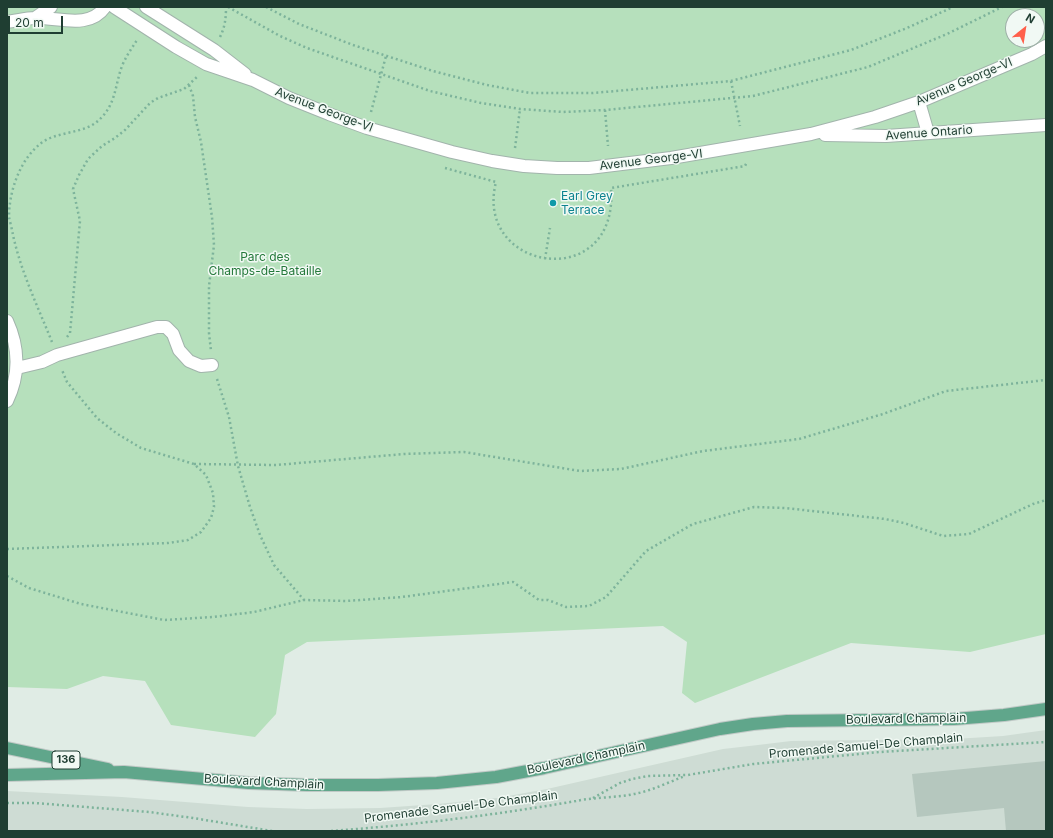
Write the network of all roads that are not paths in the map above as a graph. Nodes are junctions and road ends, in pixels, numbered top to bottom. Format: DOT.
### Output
graph roads {
  1 [pos="51,7"];
  2 [pos="105,7"];
  3 [pos="114,7"];
  4 [pos="146,7"];
  5 [pos="35,18"];
  6 [pos="7,22"];
  7 [pos="1046,46"];
  8 [pos="253,80"];
  9 [pos="919,102"];
  10 [pos="1046,125"];
  11 [pos="928,133"];
  12 [pos="811,134"];
  13 [pos="7,321"];
  14 [pos="212,365"];
  15 [pos="17,368"];
  16 [pos="7,401"];
  17 [pos="1046,709"];
  18 [pos="7,748"];
  19 [pos="124,772"];
  20 [pos="7,775"];
  1 -- 5 [label="street"];
  2 -- 5 [label="street"];
  3 -- 8 [label="street, Avenue George-VI"];
  4 -- 8 [label="street, Avenue George-VI"];
  5 -- 6 [label="street"];
  7 -- 9 [label="street, Avenue George-VI"];
  8 -- 12 [label="street, Avenue George-VI"];
  9 -- 11 [label="street"];
  9 -- 12 [label="street, Avenue George-VI"];
  10 -- 11 [label="street, Avenue Ontario"];
  11 -- 12 [label="street, Avenue Ontario"];
  13 -- 15 [label="street"];
  14 -- 15 [label="street"];
  15 -- 16 [label="street"];
  17 -- 19 [label="main road, Boulevard Champlain"];
  18 -- 19 [label="main road, Boulevard Champlain / 136"];
  19 -- 20 [label="main road, Boulevard Champlain / 136"];
}
